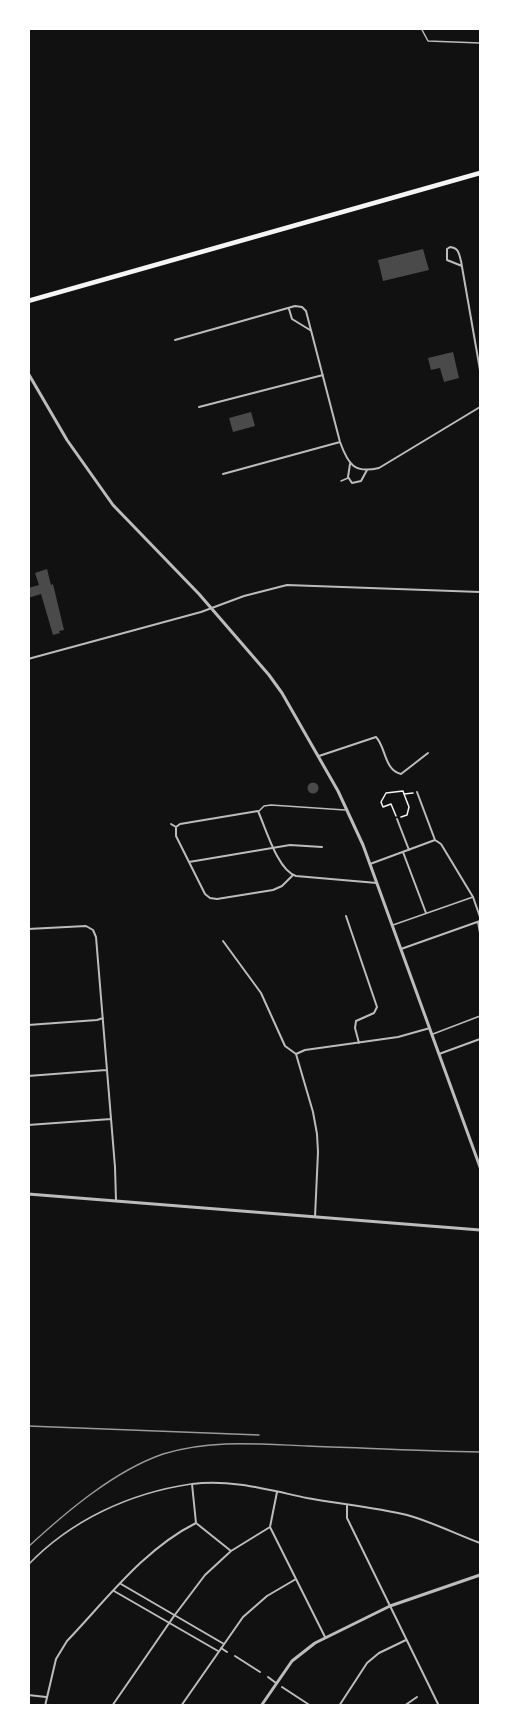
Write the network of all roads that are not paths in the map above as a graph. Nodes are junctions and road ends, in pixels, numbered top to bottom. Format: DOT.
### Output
graph roads {
  1 [pos="421,28"];
  2 [pos="480,43"];
  3 [pos="480,173"];
  4 [pos="462,266"];
  5 [pos="28,301"];
  6 [pos="289,309"];
  7 [pos="310,330"];
  8 [pos="175,340"];
  9 [pos="480,370"];
  10 [pos="28,373"];
  11 [pos="323,375"];
  12 [pos="199,407"];
  13 [pos="480,407"];
  14 [pos="340,442"];
  15 [pos="350,464"];
  16 [pos="367,470"];
  17 [pos="223,474"];
  18 [pos="348,478"];
  19 [pos="340,481"];
  20 [pos="480,592"];
  21 [pos="211,608"];
  22 [pos="28,660"];
  23 [pos="428,753"];
  24 [pos="319,756"];
  25 [pos="417,792"];
  26 [pos="348,810"];
  27 [pos="258,812"];
  28 [pos="397,819"];
  29 [pos="171,824"];
  30 [pos="176,827"];
  31 [pos="435,840"];
  32 [pos="322,847"];
  33 [pos="274,848"];
  34 [pos="409,850"];
  35 [pos="403,852"];
  36 [pos="189,862"];
  37 [pos="370,864"];
  38 [pos="293,875"];
  39 [pos="377,883"];
  40 [pos="473,897"];
  41 [pos="426,913"];
  42 [pos="346,916"];
  43 [pos="480,917"];
  44 [pos="479,922"];
  45 [pos="392,925"];
  46 [pos="28,929"];
  47 [pos="480,933"];
  48 [pos="223,941"];
  49 [pos="401,949"];
  50 [pos="480,1016"];
  51 [pos="103,1017"];
  52 [pos="28,1025"];
  53 [pos="430,1028"];
  54 [pos="432,1035"];
  55 [pos="480,1039"];
  56 [pos="359,1043"];
  57 [pos="296,1054"];
  58 [pos="439,1054"];
  59 [pos="106,1070"];
  60 [pos="28,1076"];
  61 [pos="111,1119"];
  62 [pos="28,1125"];
  63 [pos="480,1167"];
  64 [pos="28,1194"];
  65 [pos="116,1201"];
  66 [pos="315,1217"];
  67 [pos="480,1230"];
  68 [pos="192,1484"];
  69 [pos="277,1492"];
  70 [pos="346,1506"];
  71 [pos="196,1523"];
  72 [pos="270,1527"];
  73 [pos="480,1543"];
  74 [pos="231,1551"];
  75 [pos="28,1565"];
  76 [pos="480,1576"];
  77 [pos="297,1579"];
  78 [pos="121,1584"];
  79 [pos="114,1591"];
  80 [pos="390,1606"];
  81 [pos="174,1616"];
  82 [pos="169,1623"];
  83 [pos="326,1637"];
  84 [pos="406,1640"];
  85 [pos="224,1644"];
  86 [pos="221,1648"];
  87 [pos="219,1651"];
  88 [pos="228,1652"];
  89 [pos="235,1656"];
  90 [pos="260,1672"];
  91 [pos="268,1677"];
  92 [pos="276,1683"];
  93 [pos="282,1687"];
  94 [pos="431,1690"];
  95 [pos="426,1693"];
  96 [pos="28,1695"];
  97 [pos="46,1697"];
  98 [pos="417,1697"];
  99 [pos="45,1706"];
  100 [pos="112,1706"];
  101 [pos="181,1706"];
  102 [pos="261,1706"];
  103 [pos="311,1706"];
  104 [pos="339,1706"];
  105 [pos="404,1706"];
  106 [pos="439,1706"];
  1 -- 2 [label="lane"];
  3 -- 5 [label="main road"];
  4 -- 4 [label="street"];
  4 -- 9 [label="street"];
  6 -- 7 [label="street"];
  6 -- 7 [label="street"];
  6 -- 8 [label="street"];
  7 -- 11 [label="street"];
  10 -- 21 [label="street"];
  11 -- 12 [label="street"];
  11 -- 14 [label="street"];
  13 -- 16 [label="street"];
  14 -- 15 [label="street"];
  14 -- 17 [label="street"];
  15 -- 16 [label="street"];
  15 -- 18 [label="street"];
  16 -- 18 [label="street"];
  18 -- 19 [label="lane"];
  20 -- 21 [label="street"];
  21 -- 22 [label="street"];
  21 -- 24 [label="street"];
  23 -- 24 [label="street"];
  24 -- 26 [label="street"];
  25 -- 31 [label="street"];
  26 -- 27 [label="lane"];
  26 -- 37 [label="street"];
  27 -- 30 [label="street"];
  27 -- 33 [label="street"];
  28 -- 34 [label="street"];
  29 -- 30 [label="street"];
  30 -- 36 [label="street"];
  31 -- 34 [label="street"];
  31 -- 40 [label="street"];
  32 -- 33 [label="street"];
  33 -- 36 [label="street"];
  33 -- 38 [label="street"];
  34 -- 35 [label="street"];
  35 -- 37 [label="street"];
  35 -- 41 [label="street"];
  36 -- 38 [label="street"];
  37 -- 39 [label="street"];
  38 -- 39 [label="street"];
  39 -- 45 [label="street"];
  40 -- 41 [label="lane"];
  40 -- 43 [label="street"];
  41 -- 45 [label="lane"];
  42 -- 56 [label="street"];
  44 -- 47 [label="street"];
  44 -- 49 [label="street"];
  45 -- 49 [label="street"];
  46 -- 51 [label="street"];
  48 -- 57 [label="street"];
  49 -- 53 [label="street"];
  50 -- 54 [label="lane"];
  51 -- 52 [label="street"];
  51 -- 59 [label="street"];
  53 -- 54 [label="street"];
  53 -- 56 [label="street"];
  54 -- 58 [label="street"];
  55 -- 58 [label="street"];
  56 -- 57 [label="street"];
  57 -- 66 [label="street"];
  58 -- 63 [label="street"];
  59 -- 60 [label="street"];
  59 -- 61 [label="street"];
  61 -- 62 [label="street"];
  61 -- 65 [label="street"];
  64 -- 65 [label="street"];
  65 -- 66 [label="street"];
  66 -- 67 [label="street"];
  68 -- 69 [label="street"];
  68 -- 71 [label="street"];
  68 -- 75 [label="lane"];
  69 -- 70 [label="street"];
  69 -- 72 [label="street"];
  70 -- 73 [label="street"];
  70 -- 80 [label="street"];
  71 -- 74 [label="street"];
  71 -- 78 [label="street"];
  72 -- 74 [label="street"];
  72 -- 77 [label="street"];
  74 -- 81 [label="street"];
  76 -- 80 [label="street"];
  77 -- 83 [label="street"];
  77 -- 85 [label="street"];
  78 -- 79 [label="street"];
  78 -- 81 [label="street"];
  79 -- 82 [label="street"];
  79 -- 97 [label="street"];
  80 -- 83 [label="street"];
  80 -- 84 [label="street"];
  81 -- 82 [label="street"];
  81 -- 85 [label="street"];
  82 -- 87 [label="street"];
  82 -- 100 [label="street"];
  83 -- 92 [label="street"];
  84 -- 94 [label="street"];
  84 -- 104 [label="street"];
  85 -- 86 [label="street"];
  86 -- 87 [label="street"];
  86 -- 88 [label="street"];
  87 -- 101 [label="street"];
  89 -- 90 [label="street"];
  91 -- 92 [label="street"];
  92 -- 102 [label="street"];
  93 -- 103 [label="street"];
  94 -- 95 [label="street"];
  94 -- 106 [label="street"];
  96 -- 97 [label="street"];
  97 -- 99 [label="street"];
  98 -- 105 [label="street"];
}
